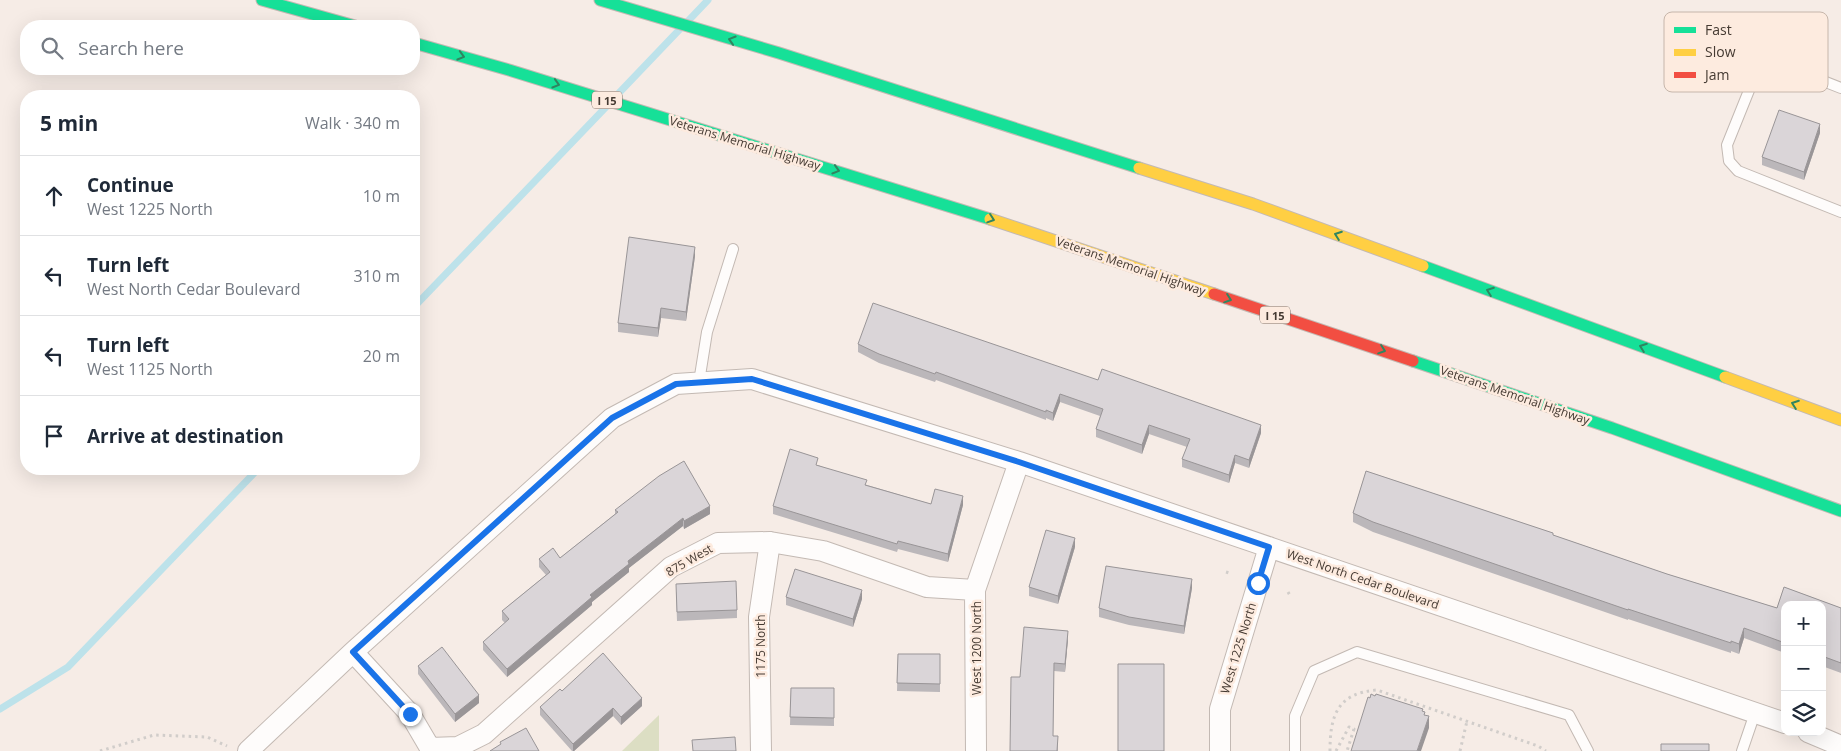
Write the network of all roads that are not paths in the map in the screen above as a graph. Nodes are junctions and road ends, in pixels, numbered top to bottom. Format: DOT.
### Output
graph roads {
  1 [pos="262,0"];
  2 [pos="604,1"];
  3 [pos="334,20"];
  4 [pos="420,45"];
  5 [pos="1828,83"];
  6 [pos="1841,88"];
  7 [pos="1748,92"];
  8 [pos="1841,212"];
  9 [pos="733,249"];
  10 [pos="700,382"];
  11 [pos="1841,420"];
  12 [pos="1019,462"];
  13 [pos="1841,512"];
  14 [pos="770,542"];
  15 [pos="1269,547"];
  16 [pos="975,590"];
  17 [pos="353,652"];
  18 [pos="1755,713"];
  19 [pos="1781,722"];
  20 [pos="1817,736"];
  21 [pos="1841,746"];
  22 [pos="430,749"];
  23 [pos="241,750"];
  24 [pos="761,751"];
  25 [pos="976,751"];
  26 [pos="1220,751"];
  27 [pos="1295,751"];
  28 [pos="1588,751"];
  29 [pos="1742,751"];
  1 -- 3 [label="highway"];
  11 -- 2 [label="highway, one-way"];
  4 -- 13 [label="highway, Veterans Memorial Highway / I 15, one-way"];
  5 -- 6 [label="lane"];
  7 -- 8 [label="lane"];
  9 -- 10 [label="lane"];
  10 -- 12 [label="street, West North Cedar Boulevard"];
  10 -- 17 [label="street, West North Cedar Boulevard"];
  12 -- 15 [label="street, West North Cedar Boulevard"];
  12 -- 16 [label="street, West 1200 North"];
  14 -- 16 [label="street, 875 West"];
  14 -- 22 [label="street, 875 West"];
  14 -- 24 [label="street, 1175 North"];
  15 -- 18 [label="street, West North Cedar Boulevard"];
  15 -- 26 [label="street, West 1225 North"];
  16 -- 25 [label="street, West 1200 North"];
  17 -- 22 [label="street"];
  17 -- 23 [label="street, West North Cedar Boulevard"];
  18 -- 19 [label="street, West North Cedar Boulevard"];
  18 -- 29 [label="lane"];
  20 -- 21 [label="street"];
  27 -- 28 [label="lane"];
}
